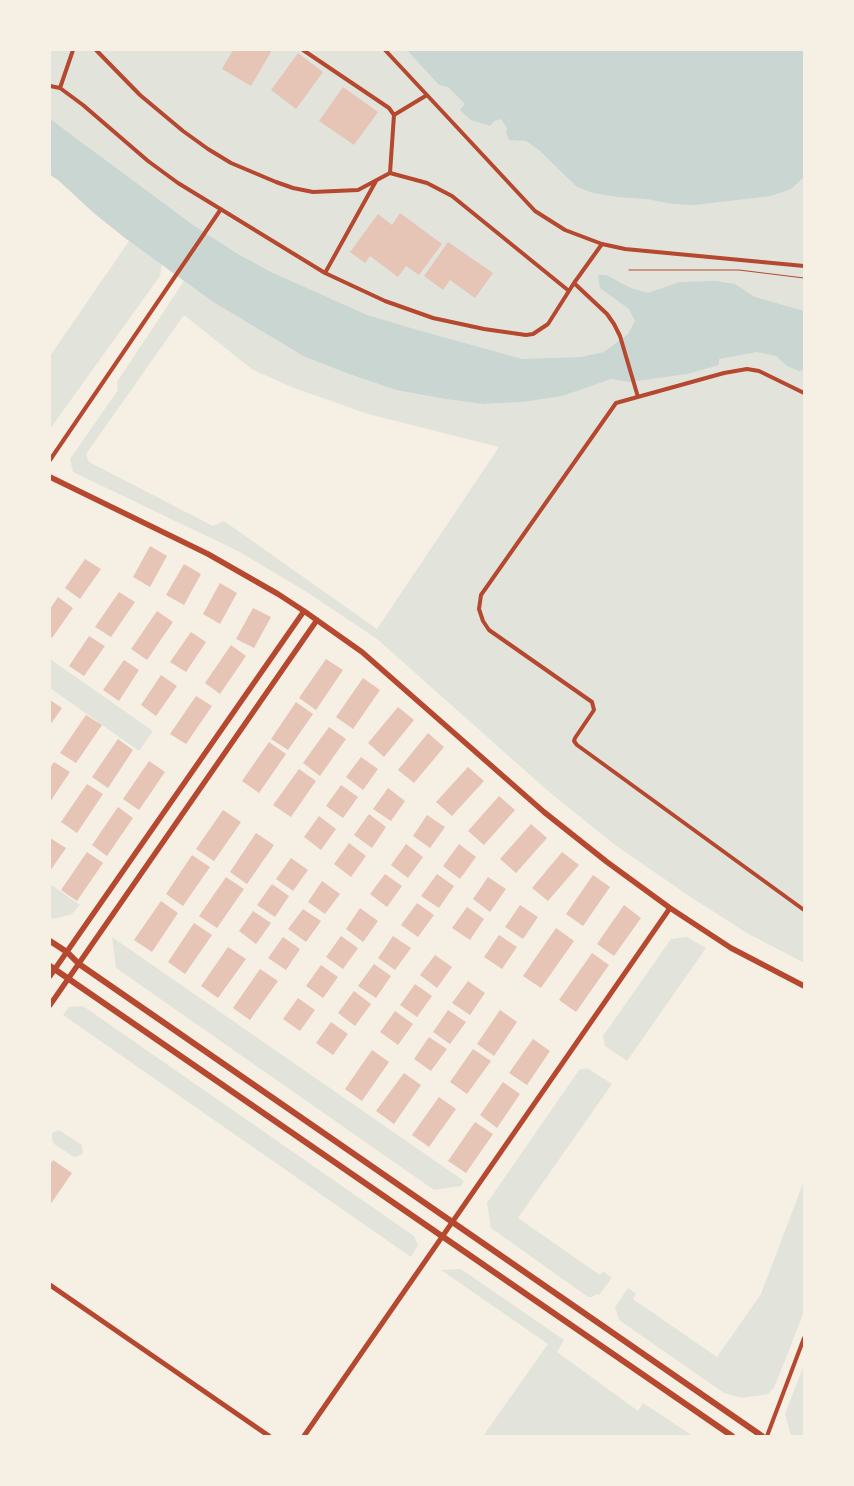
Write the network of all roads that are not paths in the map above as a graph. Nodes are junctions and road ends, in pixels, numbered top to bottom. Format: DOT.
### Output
graph roads {
  1 [pos="73,50"];
  2 [pos="96,50"];
  3 [pos="303,50"];
  4 [pos="385,50"];
  5 [pos="50,86"];
  6 [pos="60,88"];
  7 [pos="427,95"];
  8 [pos="394,115"];
  9 [pos="390,173"];
  10 [pos="376,180"];
  11 [pos="221,209"];
  12 [pos="602,244"];
  13 [pos="804,266"];
  14 [pos="325,273"];
  15 [pos="574,283"];
  16 [pos="569,291"];
  17 [pos="804,393"];
  18 [pos="638,397"];
  19 [pos="50,460"];
  20 [pos="50,477"];
  21 [pos="304,611"];
  22 [pos="317,620"];
  23 [pos="670,908"];
  24 [pos="804,910"];
  25 [pos="50,941"];
  26 [pos="66,952"];
  27 [pos="79,964"];
  28 [pos="52,968"];
  29 [pos="50,976"];
  30 [pos="68,979"];
  31 [pos="804,986"];
  32 [pos="50,1005"];
  33 [pos="452,1223"];
  34 [pos="443,1237"];
  35 [pos="50,1284"];
  36 [pos="804,1338"];
  37 [pos="268,1436"];
  38 [pos="304,1436"];
  39 [pos="732,1436"];
  40 [pos="762,1436"];
  41 [pos="767,1436"];
  1 -- 6 [label="street"];
  2 -- 10 [label="street"];
  3 -- 8 [label="street"];
  4 -- 7 [label="street"];
  5 -- 6 [label="street"];
  6 -- 11 [label="street"];
  7 -- 8 [label="street"];
  7 -- 12 [label="street"];
  8 -- 9 [label="street"];
  9 -- 10 [label="street"];
  9 -- 16 [label="street"];
  10 -- 14 [label="street"];
  11 -- 14 [label="street"];
  11 -- 19 [label="street"];
  12 -- 13 [label="street"];
  12 -- 15 [label="street"];
  14 -- 16 [label="street"];
  15 -- 16 [label="street"];
  15 -- 18 [label="street"];
  17 -- 18 [label="street"];
  18 -- 24 [label="street"];
  20 -- 21 [label="main road"];
  21 -- 22 [label="main road"];
  21 -- 26 [label="main road"];
  22 -- 23 [label="main road"];
  22 -- 27 [label="main road"];
  23 -- 31 [label="main road"];
  23 -- 33 [label="street"];
  25 -- 26 [label="main road"];
  26 -- 27 [label="main road"];
  26 -- 28 [label="main road"];
  27 -- 30 [label="main road"];
  27 -- 33 [label="main road"];
  28 -- 29 [label="main road"];
  28 -- 30 [label="main road"];
  30 -- 32 [label="main road"];
  30 -- 34 [label="main road"];
  33 -- 34 [label="street"];
  33 -- 40 [label="main road"];
  34 -- 38 [label="street"];
  34 -- 39 [label="main road"];
  35 -- 37 [label="street"];
  36 -- 41 [label="street"];
}
